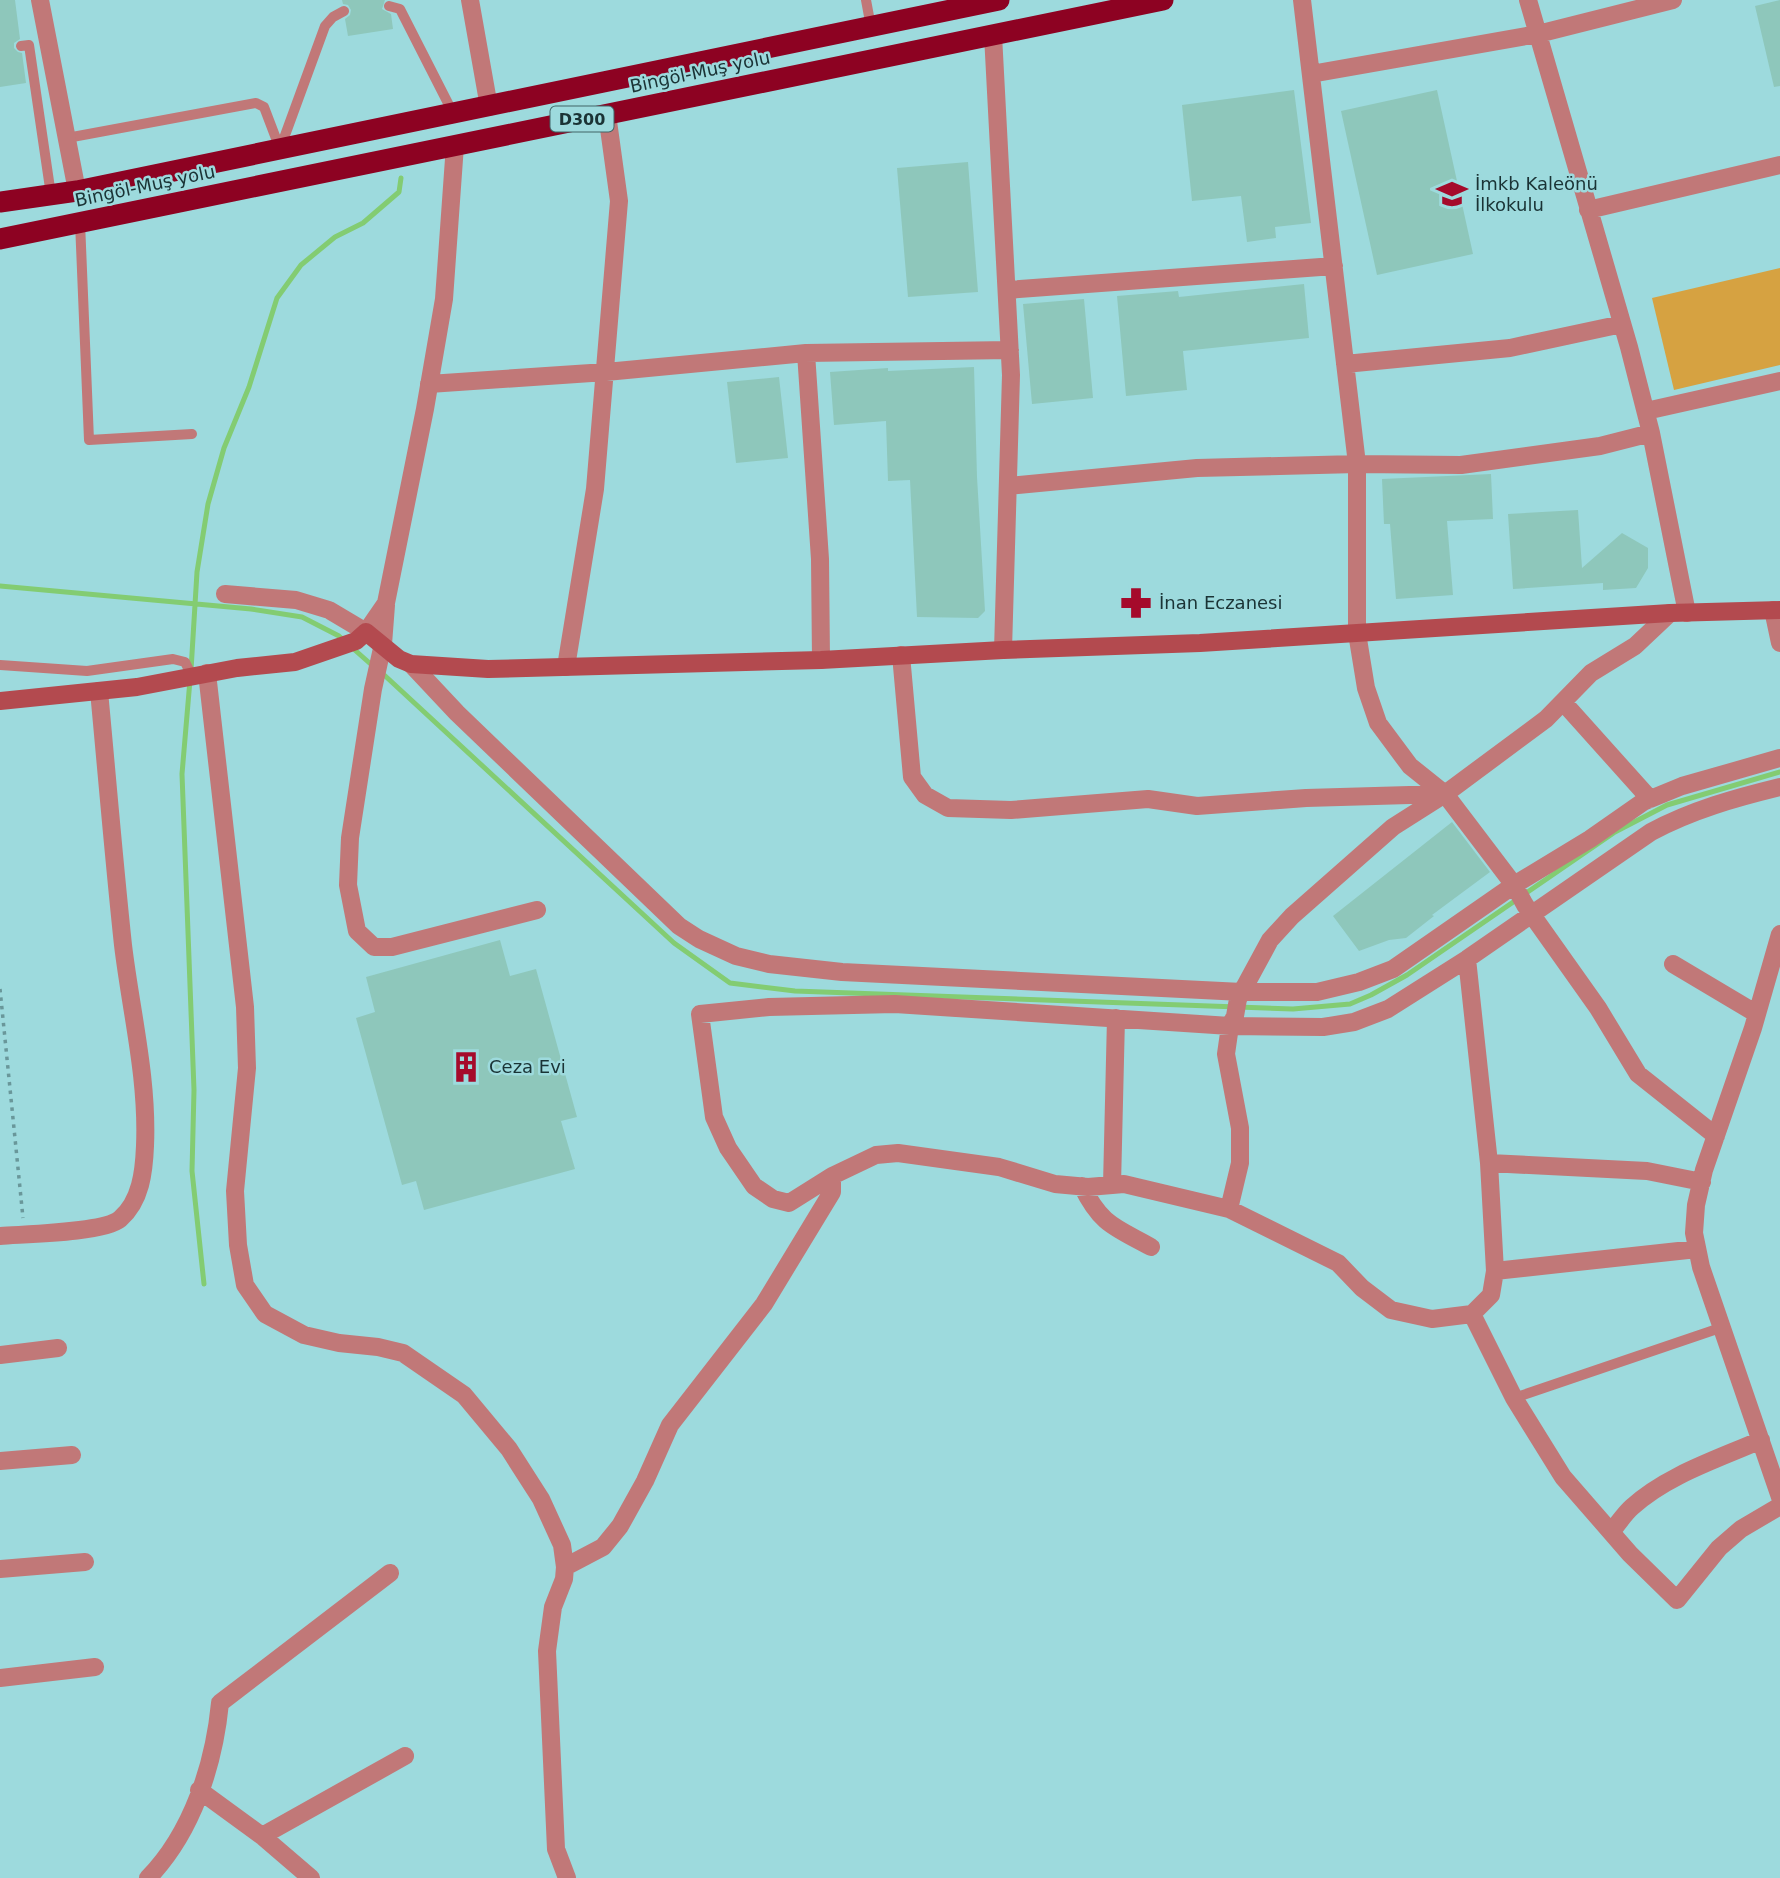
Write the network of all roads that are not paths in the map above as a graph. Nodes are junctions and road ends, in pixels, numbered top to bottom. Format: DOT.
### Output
graph roads {
  1 [pos="43,0"];
  2 [pos="470,0"];
  3 [pos="866,0"];
  4 [pos="999,0"];
  5 [pos="1163,0"];
  6 [pos="1303,0"];
  7 [pos="1528,0"];
  8 [pos="1673,0"];
  9 [pos="390,6"];
  10 [pos="344,11"];
  11 [pos="871,27"];
  12 [pos="1538,34"];
  13 [pos="993,35"];
  14 [pos="21,47"];
  15 [pos="1311,74"];
  16 [pos="489,107"];
  17 [pos="453,114"];
  18 [pos="607,114"];
  19 [pos="67,138"];
  20 [pos="455,145"];
  21 [pos="280,149"];
  22 [pos="1780,165"];
  23 [pos="77,191"];
  24 [pos="51,195"];
  25 [pos="0,202"];
  26 [pos="1588,210"];
  27 [pos="80,222"];
  28 [pos="0,239"];
  29 [pos="1334,266"];
  30 [pos="1007,290"];
  31 [pos="1622,324"];
  32 [pos="1010,350"];
  33 [pos="806,353"];
  34 [pos="1345,364"];
  35 [pos="606,372"];
  36 [pos="1780,381"];
  37 [pos="429,384"];
  38 [pos="1646,411"];
  39 [pos="1651,433"];
  40 [pos="192,434"];
  41 [pos="1357,464"];
  42 [pos="1008,486"];
  43 [pos="225,594"];
  44 [pos="386,603"];
  45 [pos="1776,610"];
  46 [pos="1678,613"];
  47 [pos="1357,633"];
  48 [pos="361,637"];
  49 [pos="1780,643"];
  50 [pos="383,644"];
  51 [pos="1003,650"];
  52 [pos="901,655"];
  53 [pos="821,660"];
  54 [pos="411,664"];
  55 [pos="0,665"];
  56 [pos="566,667"];
  57 [pos="195,676"];
  58 [pos="99,691"];
  59 [pos="0,701"];
  60 [pos="1563,702"];
  61 [pos="1780,758"];
  62 [pos="1780,787"];
  63 [pos="1444,794"];
  64 [pos="1650,799"];
  65 [pos="1522,899"];
  66 [pos="537,910"];
  67 [pos="1780,934"];
  68 [pos="1467,959"];
  69 [pos="1673,964"];
  70 [pos="1236,1008"];
  71 [pos="1757,1014"];
  72 [pos="1116,1018"];
  73 [pos="1716,1136"];
  74 [pos="1489,1163"];
  75 [pos="832,1176"];
  76 [pos="1702,1182"];
  77 [pos="1112,1185"];
  78 [pos="1082,1186"];
  79 [pos="1229,1209"];
  80 [pos="0,1237"];
  81 [pos="1150,1247"];
  82 [pos="1697,1249"];
  83 [pos="1495,1271"];
  84 [pos="1472,1314"];
  85 [pos="1723,1327"];
  86 [pos="58,1348"];
  87 [pos="0,1355"];
  88 [pos="1514,1398"];
  89 [pos="1761,1440"];
  90 [pos="72,1455"];
  91 [pos="0,1461"];
  92 [pos="1780,1497"];
  93 [pos="1780,1506"];
  94 [pos="1611,1532"];
  95 [pos="85,1562"];
  96 [pos="565,1567"];
  97 [pos="0,1569"];
  98 [pos="390,1573"];
  99 [pos="95,1667"];
  100 [pos="0,1678"];
  101 [pos="405,1756"];
  102 [pos="199,1790"];
  103 [pos="262,1836"];
  104 [pos="148,1878"];
  105 [pos="312,1878"];
  106 [pos="567,1878"];
  1 -- 19 [label="street"];
  2 -- 16 [label="street"];
  3 -- 11 [label="lane"];
  4 -- 11 [label="highway, Bingöl-Muş yolu / D300"];
  5 -- 13 [label="highway, Bingöl-Muş yolu / D300"];
  6 -- 15 [label="street"];
  7 -- 12 [label="street"];
  8 -- 12 [label="street"];
  9 -- 17 [label="lane"];
  10 -- 21 [label="lane"];
  11 -- 16 [label="highway, Bingöl-Muş yolu / D300"];
  12 -- 15 [label="street"];
  12 -- 26 [label="street"];
  13 -- 18 [label="highway, Bingöl-Muş yolu / D300"];
  13 -- 30 [label="street"];
  14 -- 24 [label="lane"];
  15 -- 29 [label="street"];
  16 -- 17 [label="highway, Bingöl-Muş yolu / D300"];
  17 -- 21 [label="highway, Bingöl-Muş yolu / D300"];
  18 -- 20 [label="highway, Bingöl-Muş yolu / D300"];
  18 -- 35 [label="street"];
  19 -- 21 [label="lane"];
  19 -- 23 [label="street"];
  20 -- 27 [label="highway, Bingöl-Muş yolu / D300"];
  20 -- 37 [label="street"];
  21 -- 23 [label="highway, Bingöl-Muş yolu / D300"];
  22 -- 26 [label="street"];
  23 -- 24 [label="highway, Bingöl-Muş yolu / D300"];
  24 -- 25 [label="highway, Bingöl-Muş yolu / D300"];
  26 -- 31 [label="street"];
  27 -- 28 [label="highway, Bingöl-Muş yolu / D300"];
  27 -- 40 [label="lane"];
  29 -- 30 [label="street"];
  29 -- 34 [label="street"];
  30 -- 32 [label="street"];
  31 -- 34 [label="street"];
  31 -- 38 [label="street"];
  32 -- 33 [label="street"];
  32 -- 42 [label="street"];
  33 -- 35 [label="street"];
  33 -- 53 [label="street"];
  34 -- 41 [label="street"];
  35 -- 37 [label="street"];
  35 -- 56 [label="street"];
  36 -- 38 [label="street"];
  37 -- 44 [label="street"];
  38 -- 39 [label="street"];
  39 -- 41 [label="street"];
  39 -- 46 [label="street"];
  41 -- 42 [label="street"];
  41 -- 47 [label="street"];
  42 -- 51 [label="street"];
  43 -- 48 [label="street"];
  44 -- 48 [label="street"];
  44 -- 50 [label="street"];
  45 -- 46 [label="street"];
  45 -- 49 [label="street"];
  46 -- 47 [label="street"];
  46 -- 60 [label="street"];
  47 -- 51 [label="street"];
  47 -- 63 [label="street"];
  48 -- 50 [label="street"];
  48 -- 57 [label="street"];
  50 -- 54 [label="street"];
  50 -- 66 [label="street"];
  51 -- 52 [label="street"];
  52 -- 53 [label="street"];
  52 -- 63 [label="street"];
  53 -- 56 [label="street"];
  54 -- 56 [label="street"];
  54 -- 70 [label="street"];
  55 -- 57 [label="lane"];
  57 -- 58 [label="street"];
  57 -- 96 [label="street"];
  58 -- 59 [label="street"];
  58 -- 80 [label="street"];
  60 -- 63 [label="street"];
  60 -- 64 [label="street"];
  61 -- 64 [label="street"];
  62 -- 65 [label="street"];
  63 -- 65 [label="street"];
  63 -- 70 [label="street"];
  64 -- 65 [label="street"];
  65 -- 68 [label="street"];
  65 -- 70 [label="street"];
  65 -- 73 [label="street"];
  67 -- 71 [label="street"];
  68 -- 70 [label="street"];
  68 -- 74 [label="street"];
  69 -- 71 [label="street"];
  70 -- 72 [label="street"];
  70 -- 79 [label="street"];
  71 -- 73 [label="street"];
  72 -- 75 [label="street"];
  72 -- 77 [label="street"];
  73 -- 76 [label="street"];
  74 -- 76 [label="street"];
  74 -- 83 [label="street"];
  75 -- 78 [label="street"];
  75 -- 96 [label="street"];
  76 -- 82 [label="street"];
  77 -- 78 [label="street"];
  77 -- 79 [label="street"];
  78 -- 81 [label="street"];
  79 -- 84 [label="street"];
  82 -- 83 [label="street"];
  82 -- 85 [label="street"];
  83 -- 84 [label="street"];
  84 -- 88 [label="street"];
  85 -- 88 [label="lane"];
  85 -- 89 [label="street"];
  86 -- 87 [label="street"];
  88 -- 94 [label="street"];
  89 -- 92 [label="street"];
  89 -- 94 [label="street"];
  90 -- 91 [label="street"];
  93 -- 94 [label="street"];
  95 -- 97 [label="street"];
  96 -- 106 [label="street"];
  98 -- 102 [label="street"];
  99 -- 100 [label="street"];
  101 -- 103 [label="street"];
  102 -- 103 [label="street"];
  102 -- 104 [label="street"];
  103 -- 105 [label="street"];
}
